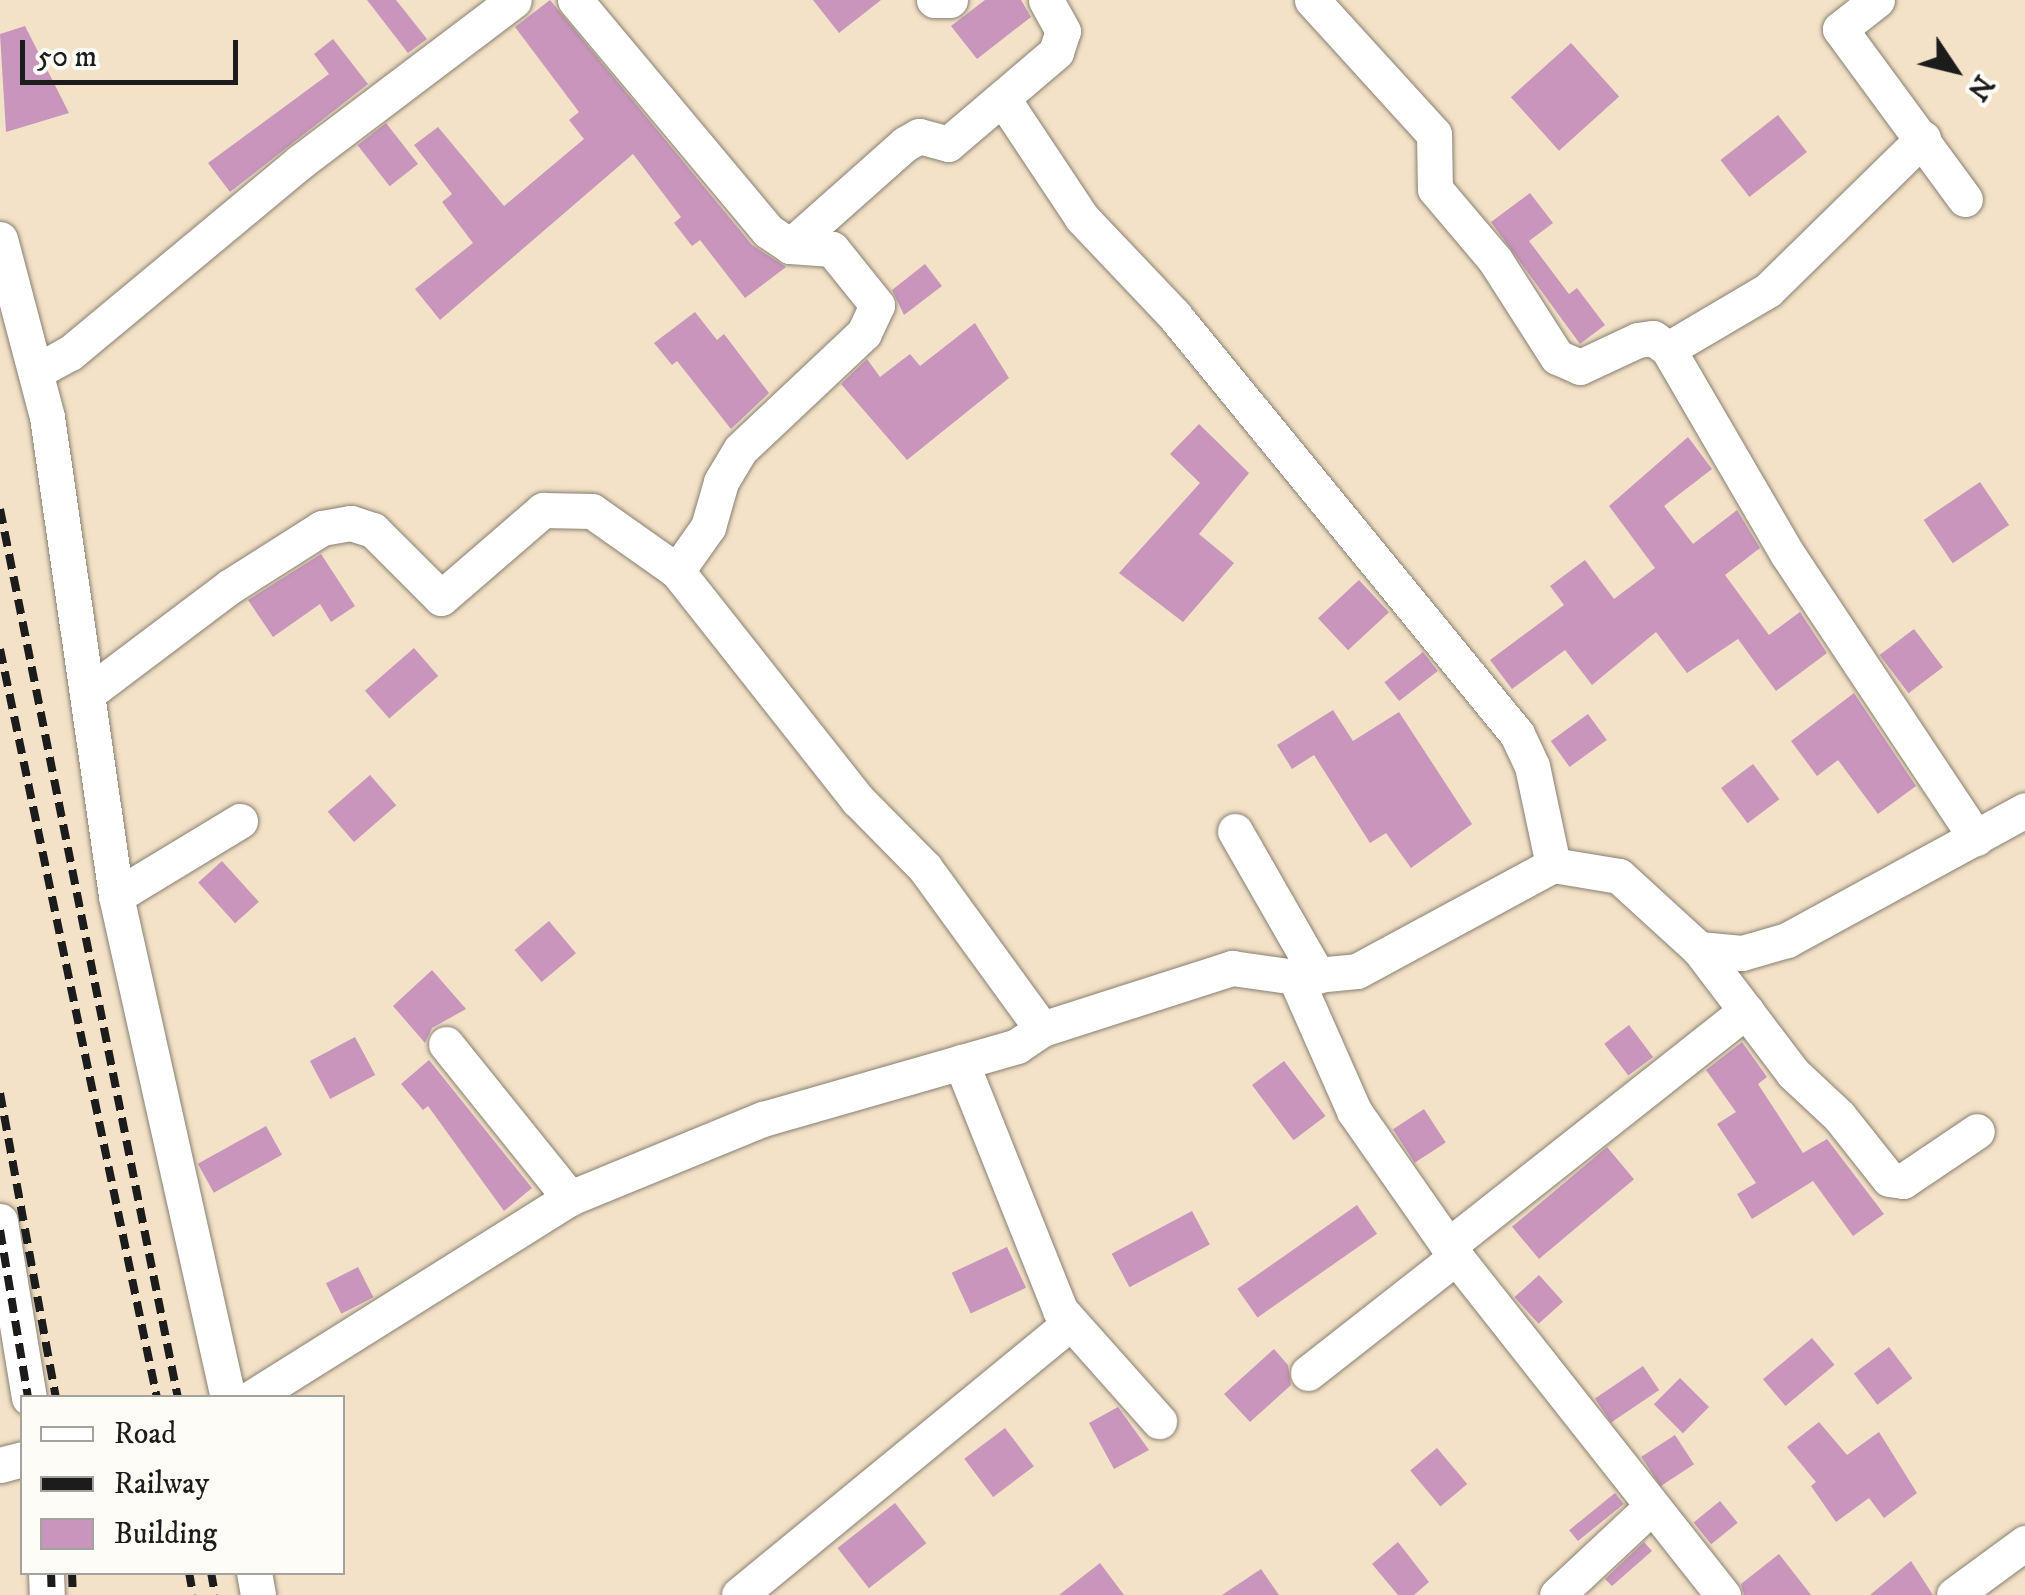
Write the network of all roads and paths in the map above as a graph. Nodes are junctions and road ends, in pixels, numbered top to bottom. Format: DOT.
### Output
graph roads {
  1 [pos="514,0"];
  2 [pos="575,0"];
  3 [pos="934,0"];
  4 [pos="950,0"];
  5 [pos="1046,0"];
  6 [pos="1312,0"];
  7 [pos="1877,0"];
  8 [pos="1003,99"];
  9 [pos="1923,138"];
  10 [pos="1965,199"];
  11 [pos="0,239"];
  12 [pos="790,246"];
  13 [pos="1668,349"];
  14 [pos="37,371"];
  15 [pos="677,571"];
  16 [pos="91,692"];
  17 [pos="2020,819"];
  18 [pos="240,821"];
  19 [pos="1235,831"];
  20 [pos="1976,838"];
  21 [pos="1554,865"];
  22 [pos="116,896"];
  23 [pos="1699,949"];
  24 [pos="1306,977"];
  25 [pos="1746,1011"];
  26 [pos="1042,1029"];
  27 [pos="446,1044"];
  28 [pos="961,1062"];
  29 [pos="1977,1130"];
  30 [pos="570,1198"];
  31 [pos="0,1221"];
  32 [pos="1452,1251"];
  33 [pos="1070,1324"];
  34 [pos="1308,1373"];
  35 [pos="28,1395"];
  36 [pos="227,1395"];
  37 [pos="256,1395"];
  38 [pos="1158,1421"];
  39 [pos="1650,1510"];
  40 [pos="2025,1543"];
  41 [pos="739,1595"];
  42 [pos="1558,1595"];
  43 [pos="1723,1595"];
  44 [pos="1954,1595"];
  1 -- 14 [label="street"];
  2 -- 12 [label="street"];
  3 -- 4 [label="street"];
  5 -- 8 [label="street"];
  6 -- 13 [label="street"];
  7 -- 9 [label="street"];
  8 -- 12 [label="street"];
  8 -- 21 [label="street"];
  9 -- 10 [label="street"];
  9 -- 13 [label="street"];
  11 -- 14 [label="street"];
  12 -- 15 [label="street"];
  13 -- 20 [label="street"];
  14 -- 16 [label="street"];
  15 -- 16 [label="street"];
  15 -- 26 [label="street"];
  16 -- 22 [label="street"];
  17 -- 20 [label="street"];
  18 -- 22 [label="street"];
  19 -- 24 [label="street"];
  20 -- 23 [label="street"];
  21 -- 23 [label="street"];
  21 -- 24 [label="street"];
  22 -- 36 [label="street"];
  23 -- 25 [label="street"];
  24 -- 26 [label="street"];
  24 -- 32 [label="street"];
  25 -- 29 [label="street"];
  25 -- 32 [label="street"];
  26 -- 28 [label="street"];
  27 -- 30 [label="street"];
  28 -- 30 [label="street"];
  28 -- 33 [label="street"];
  30 -- 37 [label="street"];
  31 -- 35 [label="street"];
  32 -- 34 [label="street"];
  32 -- 39 [label="street"];
  33 -- 38 [label="street"];
  33 -- 41 [label="street"];
  39 -- 42 [label="street"];
  39 -- 43 [label="street"];
  40 -- 44 [label="street"];
}
